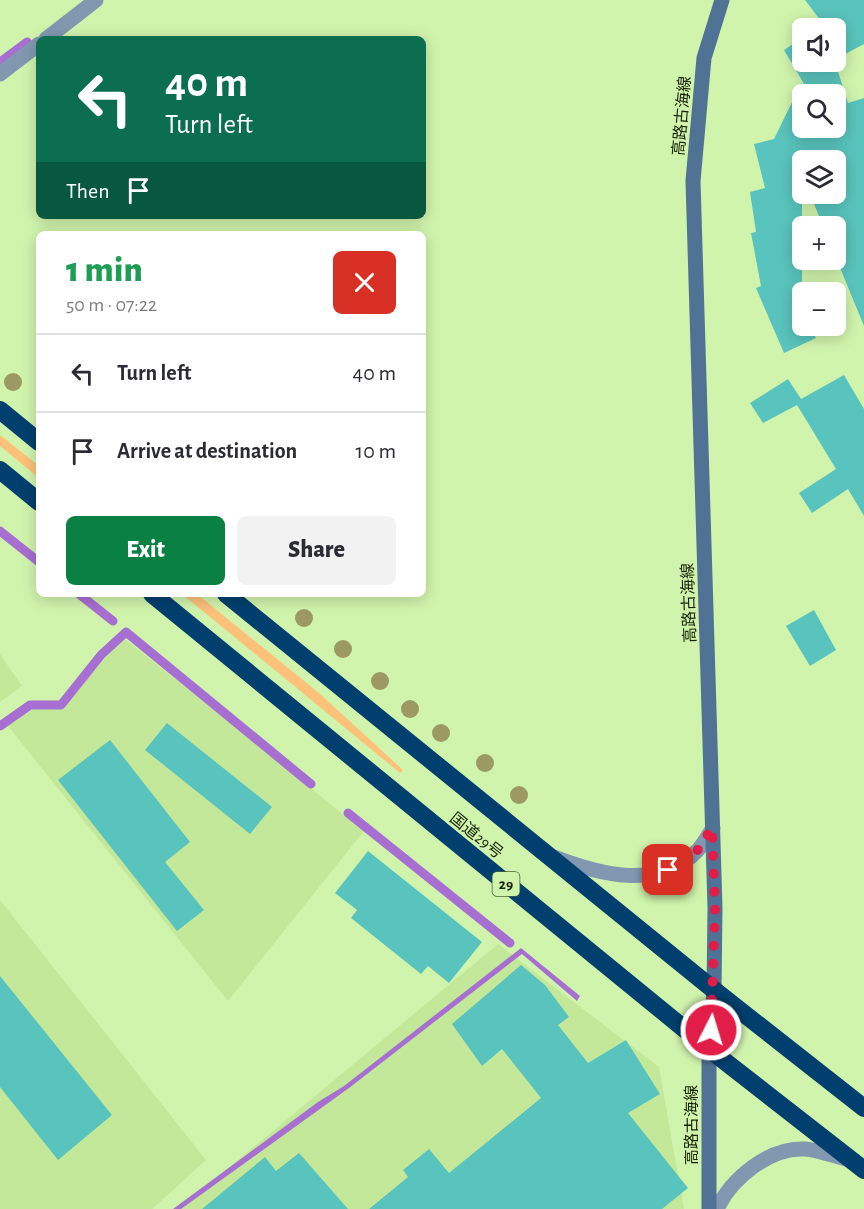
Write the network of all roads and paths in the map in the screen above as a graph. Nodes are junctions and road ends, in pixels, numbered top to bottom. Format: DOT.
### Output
graph roads {
  1 [pos="96,0"];
  2 [pos="722,0"];
  3 [pos="50,36"];
  4 [pos="36,46"];
  5 [pos="0,74"];
  6 [pos="0,410"];
  7 [pos="36,440"];
  8 [pos="0,470"];
  9 [pos="36,500"];
  10 [pos="156,597"];
  11 [pos="230,597"];
  12 [pos="712,828"];
  13 [pos="545,853"];
  14 [pos="714,990"];
  15 [pos="709,1049"];
  16 [pos="864,1108"];
  17 [pos="858,1165"];
  18 [pos="709,1209"];
  19 [pos="717,1209"];
  1 -- 3 [label="street"];
  2 -- 12 [label="main road, 高路古海線"];
  4 -- 5 [label="street"];
  6 -- 7 [label="highway"];
  8 -- 9 [label="highway"];
  10 -- 15 [label="highway, 国道29号 / 29"];
  11 -- 13 [label="highway, 国道29号"];
  12 -- 13 [label="street"];
  12 -- 14 [label="main road, 高路古海線"];
  13 -- 14 [label="highway, 国道29号"];
  14 -- 15 [label="main road, 高路古海線"];
  14 -- 16 [label="highway, 国道29号"];
  15 -- 17 [label="highway, 国道29号 / 29"];
  15 -- 18 [label="main road, 高路古海線"];
  17 -- 19 [label="street"];
}
